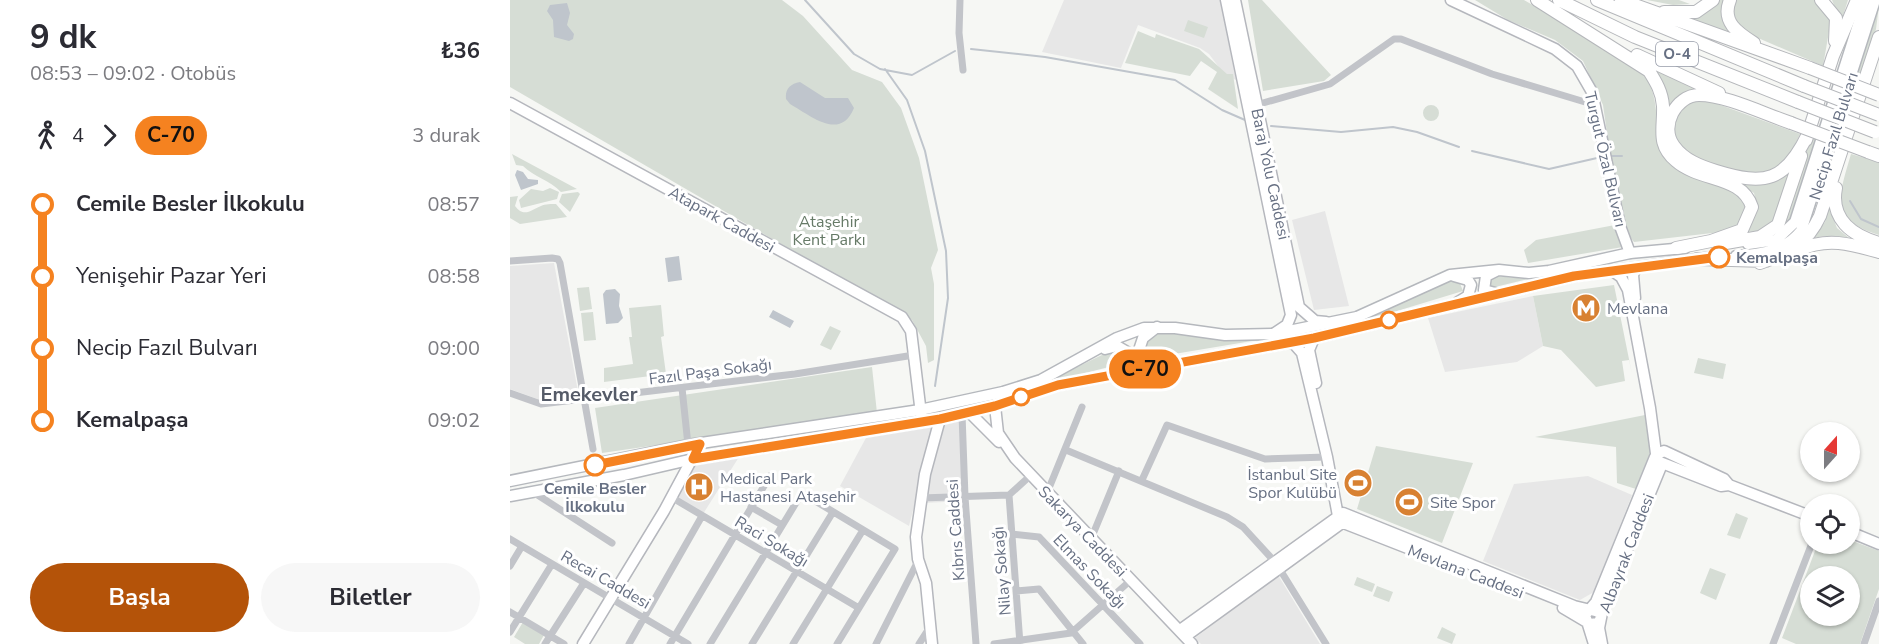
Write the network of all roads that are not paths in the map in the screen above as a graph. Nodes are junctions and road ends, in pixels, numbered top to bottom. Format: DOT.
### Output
graph roads {
  1 [pos="960,0"];
  2 [pos="1226,0"];
  3 [pos="1234,0"];
  4 [pos="1451,0"];
  5 [pos="1537,0"];
  6 [pos="1597,0"];
  7 [pos="1621,0"];
  8 [pos="1633,0"];
  9 [pos="1713,0"];
  10 [pos="1730,0"];
  11 [pos="1821,0"];
  12 [pos="1857,0"];
  13 [pos="1866,0"];
  14 [pos="1875,0"];
  15 [pos="1555,5"];
  16 [pos="1879,37"];
  17 [pos="1879,54"];
  18 [pos="1833,56"];
  19 [pos="1810,68"];
  20 [pos="963,70"];
  21 [pos="1867,75"];
  22 [pos="1879,94"];
  23 [pos="510,103"];
  24 [pos="1256,105"];
  25 [pos="1595,105"];
  26 [pos="1879,115"];
  27 [pos="1791,123"];
  28 [pos="1877,133"];
  29 [pos="1808,134"];
  30 [pos="1841,155"];
  31 [pos="1875,155"];
  32 [pos="1277,219"];
  33 [pos="1879,243"];
  34 [pos="1676,248"];
  35 [pos="1879,252"];
  36 [pos="1630,253"];
  37 [pos="1698,253"];
  38 [pos="510,261"];
  39 [pos="1760,262"];
  40 [pos="1636,268"];
  41 [pos="1499,270"];
  42 [pos="1611,270"];
  43 [pos="1450,275"];
  44 [pos="1506,294"];
  45 [pos="1455,304"];
  46 [pos="1335,323"];
  47 [pos="1157,327"];
  48 [pos="1274,334"];
  49 [pos="1314,338"];
  50 [pos="1288,342"];
  51 [pos="1089,354"];
  52 [pos="914,355"];
  53 [pos="1162,366"];
  54 [pos="1105,375"];
  55 [pos="682,388"];
  56 [pos="510,393"];
  57 [pos="584,399"];
  58 [pos="995,406"];
  59 [pos="1082,407"];
  60 [pos="920,410"];
  61 [pos="966,413"];
  62 [pos="940,419"];
  63 [pos="922,422"];
  64 [pos="700,444"];
  65 [pos="688,445"];
  66 [pos="593,449"];
  67 [pos="1066,450"];
  68 [pos="1661,457"];
  69 [pos="1015,458"];
  70 [pos="1327,458"];
  71 [pos="693,459"];
  72 [pos="1119,471"];
  73 [pos="770,476"];
  74 [pos="1030,476"];
  75 [pos="1142,480"];
  76 [pos="510,481"];
  77 [pos="533,492"];
  78 [pos="1047,493"];
  79 [pos="1009,495"];
  80 [pos="510,496"];
  81 [pos="671,497"];
  82 [pos="965,497"];
  83 [pos="921,498"];
  84 [pos="751,507"];
  85 [pos="833,512"];
  86 [pos="1800,512"];
  87 [pos="702,516"];
  88 [pos="1342,518"];
  89 [pos="782,525"];
  90 [pos="863,530"];
  91 [pos="1012,534"];
  92 [pos="734,535"];
  93 [pos="1860,536"];
  94 [pos="510,539"];
  95 [pos="1091,539"];
  96 [pos="612,543"];
  97 [pos="1879,544"];
  98 [pos="522,546"];
  99 [pos="765,553"];
  100 [pos="1808,554"];
  101 [pos="918,559"];
  102 [pos="552,564"];
  103 [pos="1277,565"];
  104 [pos="510,566"];
  105 [pos="796,571"];
  106 [pos="1131,580"];
  107 [pos="584,583"];
  108 [pos="827,589"];
  109 [pos="1016,591"];
  110 [pos="612,598"];
  111 [pos="1879,601"];
  112 [pos="1104,604"];
  113 [pos="859,608"];
  114 [pos="1591,609"];
  115 [pos="510,612"];
  116 [pos="519,617"];
  117 [pos="645,618"];
  118 [pos="1601,618"];
  119 [pos="1588,622"];
  120 [pos="930,627"];
  121 [pos="510,632"];
  122 [pos="1071,633"];
  123 [pos="675,635"];
  124 [pos="550,636"];
  125 [pos="1186,637"];
  126 [pos="1037,641"];
  127 [pos="1020,643"];
  128 [pos="545,644"];
  129 [pos="564,644"];
  130 [pos="584,644"];
  131 [pos="629,644"];
  132 [pos="670,644"];
  133 [pos="688,644"];
  134 [pos="711,644"];
  135 [pos="752,644"];
  136 [pos="794,644"];
  137 [pos="837,644"];
  138 [pos="876,644"];
  139 [pos="919,644"];
  140 [pos="932,644"];
  141 [pos="976,644"];
  142 [pos="994,644"];
  143 [pos="1083,644"];
  144 [pos="1140,644"];
  145 [pos="1326,644"];
  146 [pos="1594,644"];
  147 [pos="1602,644"];
  148 [pos="1773,644"];
  149 [pos="1864,644"];
  1 -- 20 [label="street"];
  2 -- 32 [label="main road, Baraj Yolu Caddesi"];
  3 -- 24 [label="main road, Baraj Yolu Caddesi"];
  4 -- 25 [label="main road, Turgut Özal Bulvarı"];
  5 -- 15 [label="highway"];
  6 -- 26 [label="highway, O-4, bridge"];
  7 -- 19 [label="highway"];
  8 -- 9 [label="highway"];
  10 -- 19 [label="highway"];
  11 -- 18 [label="highway"];
  12 -- 18 [label="highway"];
  13 -- 37 [label="main road, Necip Fazıl Bulvarı"];
  14 -- 37 [label="main road, Necip Fazıl Bulvarı"];
  15 -- 27 [label="highway"];
  15 -- 28 [label="highway, O-4, bridge"];
  15 -- 34 [label="highway"];
  16 -- 21 [label="highway"];
  17 -- 21 [label="highway"];
  18 -- 29 [label="highway"];
  19 -- 22 [label="highway, bridge"];
  21 -- 30 [label="highway"];
  23 -- 52 [label="main road, Atapark Caddesi"];
  24 -- 25 [label="street"];
  24 -- 32 [label="main road, Baraj Yolu Caddesi"];
  25 -- 36 [label="main road, Turgut Özal Bulvarı"];
  27 -- 29 [label="highway"];
  27 -- 31 [label="highway, bridge"];
  29 -- 37 [label="highway"];
  30 -- 33 [label="highway"];
  30 -- 39 [label="highway"];
  32 -- 46 [label="main road, Baraj Yolu Caddesi"];
  32 -- 48 [label="main road, Baraj Yolu Caddesi"];
  34 -- 36 [label="main road, Necip Fazıl Bulvarı"];
  34 -- 37 [label="main road, Necip Fazıl Bulvarı"];
  35 -- 39 [label="highway"];
  36 -- 41 [label="main road, Necip Fazıl Bulvarı"];
  37 -- 39 [label="highway"];
  37 -- 40 [label="main road, Necip Fazıl Bulvarı"];
  38 -- 57 [label="street"];
  40 -- 42 [label="main road, Necip Fazıl Bulvarı"];
  40 -- 68 [label="main road"];
  41 -- 43 [label="main road, Necip Fazıl Bulvarı"];
  41 -- 44 [label="main road"];
  42 -- 44 [label="main road, Necip Fazıl Bulvarı"];
  42 -- 68 [label="main road"];
  43 -- 45 [label="main road"];
  43 -- 46 [label="main road, Necip Fazıl Bulvarı"];
  44 -- 45 [label="main road, Necip Fazıl Bulvarı"];
  45 -- 49 [label="main road, Necip Fazıl Bulvarı"];
  46 -- 48 [label="main road, Necip Fazıl Bulvarı"];
  47 -- 48 [label="main road, Necip Fazıl Bulvarı"];
  47 -- 51 [label="main road, Necip Fazıl Bulvarı"];
  47 -- 53 [label="main road"];
  49 -- 50 [label="main road, Necip Fazıl Bulvarı"];
  49 -- 88 [label="main road"];
  50 -- 53 [label="main road, Necip Fazıl Bulvarı"];
  50 -- 70 [label="main road"];
  51 -- 54 [label="main road"];
  51 -- 60 [label="main road, Necip Fazıl Bulvarı"];
  52 -- 55 [label="street, Fazıl Paşa Sokağı"];
  52 -- 60 [label="main road, Atapark Caddesi"];
  53 -- 54 [label="main road, Necip Fazıl Bulvarı"];
  54 -- 58 [label="main road, Necip Fazıl Bulvarı"];
  55 -- 57 [label="street, Fazıl Paşa Sokağı"];
  55 -- 65 [label="street"];
  56 -- 57 [label="street, Fazıl Paşa Sokağı"];
  57 -- 66 [label="street"];
  58 -- 61 [label="main road, Necip Fazıl Bulvarı"];
  58 -- 69 [label="main road, Sakarya Caddesi"];
  59 -- 67 [label="street"];
  60 -- 63 [label="main road, Atapark Caddesi"];
  60 -- 64 [label="main road, Necip Fazıl Bulvarı"];
  61 -- 62 [label="main road, Necip Fazıl Bulvarı"];
  61 -- 69 [label="main road"];
  61 -- 82 [label="street, Kıbrıs Caddesi"];
  62 -- 63 [label="main road, Necip Fazıl Bulvarı"];
  62 -- 83 [label="main road"];
  63 -- 71 [label="main road, Necip Fazıl Bulvarı"];
  64 -- 65 [label="main road, Necip Fazıl Bulvarı"];
  64 -- 71 [label="main road"];
  65 -- 76 [label="main road, Necip Fazıl Bulvarı"];
  67 -- 72 [label="street"];
  67 -- 78 [label="street"];
  68 -- 86 [label="main road"];
  68 -- 114 [label="main road, Albayrak Caddesi"];
  68 -- 118 [label="main road, Albayrak Caddesi"];
  69 -- 74 [label="main road, Sakarya Caddesi"];
  70 -- 75 [label="street"];
  70 -- 88 [label="main road"];
  71 -- 77 [label="main road, Necip Fazıl Bulvarı"];
  71 -- 81 [label="main road"];
  72 -- 75 [label="street"];
  72 -- 95 [label="street"];
  73 -- 84 [label="street"];
  74 -- 78 [label="main road, Sakarya Caddesi"];
  74 -- 79 [label="street"];
  75 -- 103 [label="street"];
  77 -- 80 [label="main road, Necip Fazıl Bulvarı"];
  77 -- 96 [label="street"];
  78 -- 95 [label="main road, Sakarya Caddesi"];
  79 -- 82 [label="street"];
  79 -- 91 [label="street, Nilay Sokağı"];
  81 -- 87 [label="street, Raci Sokağı"];
  81 -- 110 [label="main road"];
  82 -- 83 [label="street"];
  82 -- 141 [label="street, Kıbrıs Caddesi"];
  83 -- 101 [label="main road"];
  84 -- 89 [label="street"];
  84 -- 92 [label="street"];
  85 -- 89 [label="street"];
  85 -- 90 [label="street"];
  85 -- 105 [label="street"];
  87 -- 92 [label="street, Raci Sokağı"];
  87 -- 117 [label="street"];
  88 -- 103 [label="main road"];
  88 -- 114 [label="main road, Mevlana Caddesi"];
  88 -- 119 [label="main road, Mevlana Caddesi"];
  89 -- 99 [label="street"];
  90 -- 108 [label="street"];
  90 -- 113 [label="street"];
  91 -- 109 [label="street, Nilay Sokağı"];
  91 -- 112 [label="street, Elmas Sokağı"];
  92 -- 99 [label="street, Raci Sokağı"];
  92 -- 123 [label="street"];
  93 -- 97 [label="main road"];
  94 -- 98 [label="street, Recai Caddesi"];
  95 -- 106 [label="main road, Sakarya Caddesi"];
  98 -- 102 [label="street, Recai Caddesi"];
  98 -- 104 [label="street"];
  99 -- 105 [label="street, Raci Sokağı"];
  99 -- 134 [label="street"];
  100 -- 148 [label="street"];
  101 -- 120 [label="main road"];
  101 -- 138 [label="street"];
  102 -- 107 [label="street, Recai Caddesi"];
  102 -- 116 [label="street"];
  103 -- 125 [label="main road"];
  103 -- 145 [label="street"];
  105 -- 108 [label="street, Raci Sokağı"];
  105 -- 135 [label="street"];
  106 -- 112 [label="street"];
  106 -- 125 [label="main road, Sakarya Caddesi"];
  107 -- 110 [label="street, Recai Caddesi"];
  107 -- 124 [label="street"];
  108 -- 113 [label="street, Raci Sokağı"];
  108 -- 136 [label="street"];
  109 -- 122 [label="street"];
  109 -- 127 [label="street, Nilay Sokağı"];
  110 -- 117 [label="street, Recai Caddesi"];
  110 -- 130 [label="main road"];
  111 -- 149 [label="street"];
  112 -- 122 [label="street"];
  112 -- 144 [label="street, Elmas Sokağı"];
  113 -- 137 [label="street"];
  114 -- 118 [label="main road"];
  114 -- 119 [label="main road"];
  115 -- 116 [label="street"];
  116 -- 121 [label="street"];
  116 -- 124 [label="street"];
  117 -- 123 [label="street, Recai Caddesi"];
  117 -- 131 [label="street"];
  118 -- 119 [label="main road"];
  118 -- 147 [label="main road, Albayrak Caddesi"];
  119 -- 146 [label="main road, Albayrak Caddesi"];
  120 -- 139 [label="street"];
  120 -- 140 [label="main road"];
  122 -- 126 [label="street"];
  122 -- 143 [label="street"];
  123 -- 132 [label="street"];
  123 -- 133 [label="street, Recai Caddesi"];
  124 -- 128 [label="street"];
  124 -- 129 [label="street"];
  126 -- 127 [label="street"];
  127 -- 142 [label="street"];
}
